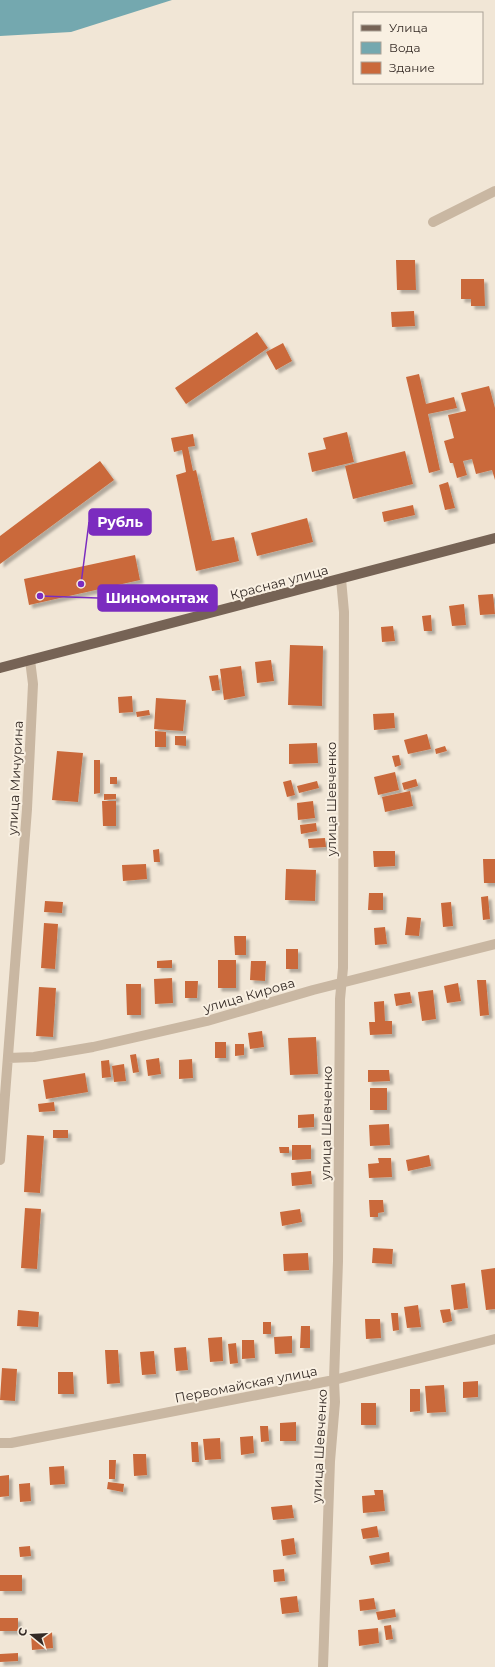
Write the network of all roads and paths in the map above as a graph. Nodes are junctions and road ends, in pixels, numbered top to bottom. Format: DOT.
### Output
graph roads {
  1 [pos="495,191"];
  2 [pos="433,222"];
  3 [pos="495,538"];
  4 [pos="341,579"];
  5 [pos="30,660"];
  6 [pos="0,668"];
  7 [pos="495,944"];
  8 [pos="342,983"];
  9 [pos="8,1058"];
  10 [pos="0,1160"];
  11 [pos="495,1339"];
  12 [pos="334,1380"];
  13 [pos="0,1443"];
  14 [pos="323,1667"];
  1 -- 2 [label="street"];
  3 -- 4 [label="main road, Красная улица"];
  4 -- 5 [label="main road, Красная улица"];
  4 -- 8 [label="street, улица Шевченко"];
  5 -- 6 [label="main road, Красная улица"];
  5 -- 9 [label="street, улица Мичурина"];
  7 -- 8 [label="street, улица Кирова"];
  8 -- 9 [label="street, улица Кирова"];
  8 -- 12 [label="street, улица Шевченко"];
  9 -- 10 [label="street, улица Мичурина"];
  11 -- 12 [label="street, Первомайская улица"];
  12 -- 13 [label="street, Первомайская улица"];
  12 -- 14 [label="street, улица Шевченко"];
}
